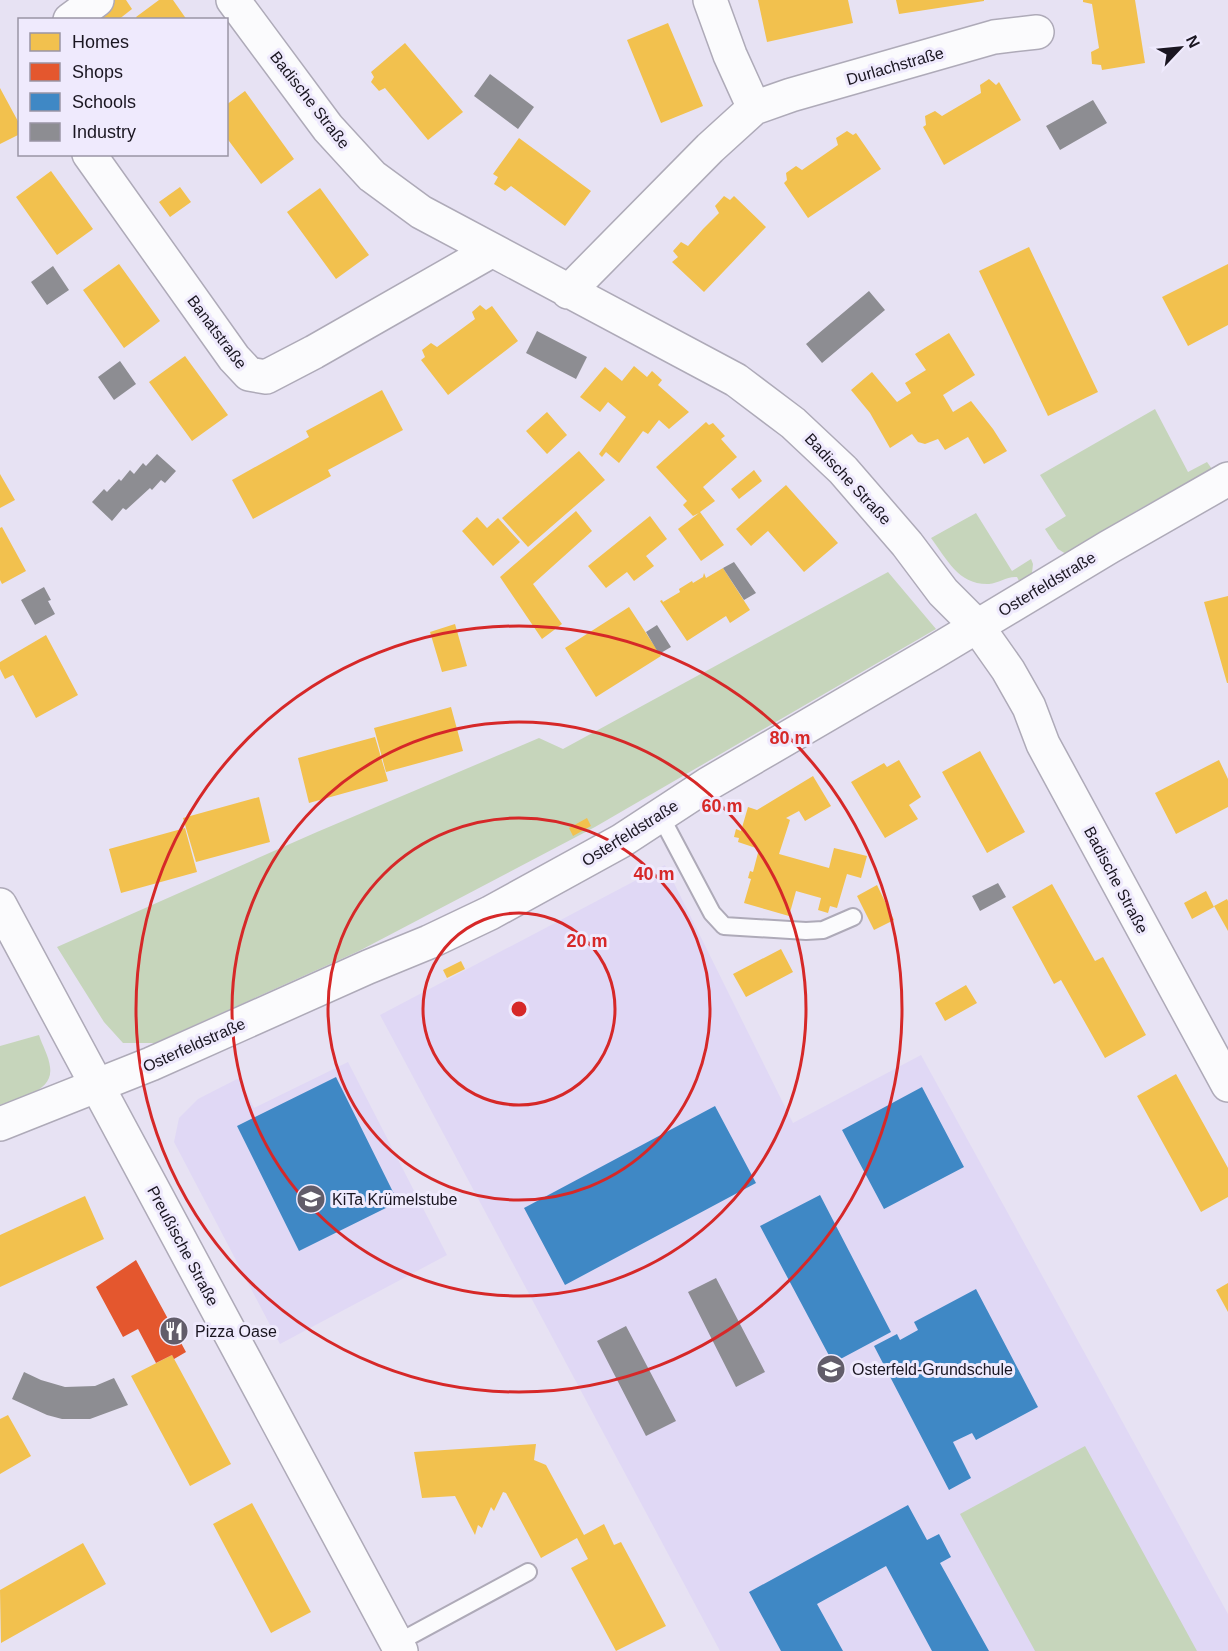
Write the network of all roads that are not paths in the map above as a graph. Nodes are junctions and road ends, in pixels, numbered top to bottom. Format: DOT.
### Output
graph roads {
  1 [pos="97,0"];
  2 [pos="233,0"];
  3 [pos="710,0"];
  4 [pos="73,18"];
  5 [pos="1037,32"];
  6 [pos="754,108"];
  7 [pos="89,156"];
  8 [pos="491,251"];
  9 [pos="568,292"];
  10 [pos="1228,479"];
  11 [pos="977,626"];
  12 [pos="660,815"];
  13 [pos="0,905"];
  14 [pos="853,917"];
  15 [pos="1228,1085"];
  16 [pos="97,1087"];
  17 [pos="0,1124"];
  18 [pos="528,1572"];
  19 [pos="399,1647"];
  1 -- 4 [label="street"];
  2 -- 8 [label="street, Badische Straße"];
  3 -- 6 [label="street"];
  5 -- 6 [label="street, Durlachstraße"];
  6 -- 9 [label="street, Durlachstraße"];
  7 -- 8 [label="street, Banatstraße"];
  8 -- 9 [label="street, Badische Straße"];
  9 -- 11 [label="street, Badische Straße"];
  10 -- 11 [label="street, Osterfeldstraße"];
  11 -- 12 [label="street, Osterfeldstraße"];
  11 -- 15 [label="street, Badische Straße"];
  12 -- 14 [label="lane"];
  12 -- 16 [label="street, Osterfeldstraße"];
  13 -- 16 [label="street, Preußische Straße"];
  16 -- 17 [label="street, Osterfeldstraße"];
  16 -- 19 [label="street, Preußische Straße"];
  18 -- 19 [label="lane"];
}
